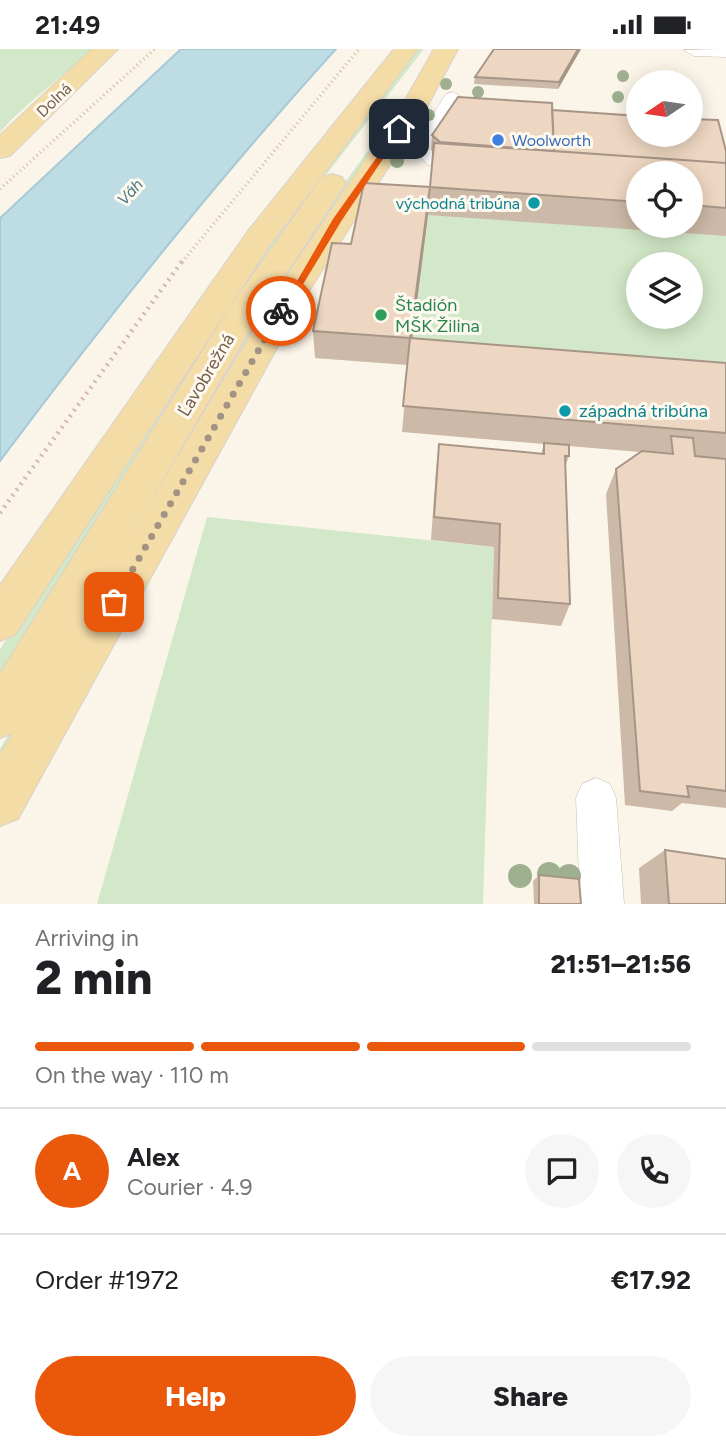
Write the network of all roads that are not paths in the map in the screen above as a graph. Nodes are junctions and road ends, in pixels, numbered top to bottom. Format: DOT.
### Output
graph roads {
  1 [pos="106,49"];
  2 [pos="406,49"];
  3 [pos="433,49"];
  4 [pos="446,49"];
  5 [pos="694,50"];
  6 [pos="726,51"];
  7 [pos="453,98"];
  8 [pos="0,150"];
  9 [pos="490,165"];
  10 [pos="0,621"];
  11 [pos="0,715"];
  12 [pos="596,798"];
  13 [pos="0,801"];
  14 [pos="602,904"];
  1 -- 8 [label="main road, Dolná"];
  2 -- 10 [label="main road, Ľavobrežná"];
  3 -- 11 [label="main road, Ľavobrežná"];
  4 -- 13 [label="main road"];
  5 -- 6 [label="street"];
  7 -- 9 [label="street"];
  12 -- 14 [label="street"];
}
